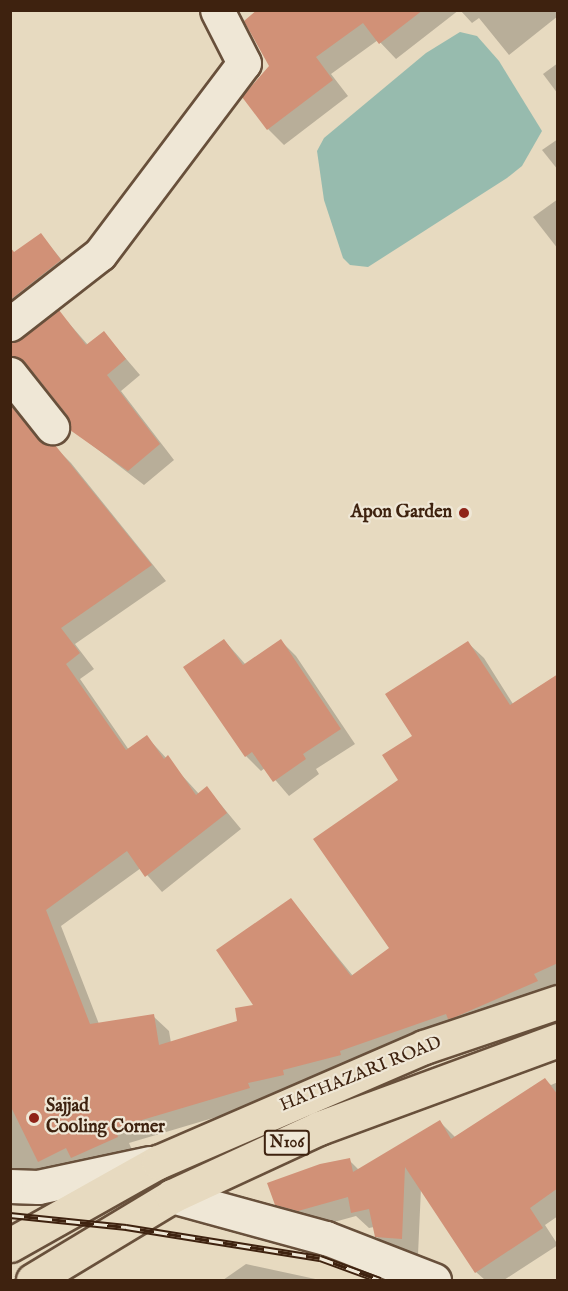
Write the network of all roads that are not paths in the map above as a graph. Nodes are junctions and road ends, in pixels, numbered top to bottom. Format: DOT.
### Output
graph roads {
  1 [pos="217,10"];
  2 [pos="10,324"];
  3 [pos="10,374"];
  4 [pos="52,427"];
  5 [pos="558,1002"];
  6 [pos="558,1040"];
  7 [pos="158,1162"];
  8 [pos="10,1186"];
  9 [pos="172,1196"];
  10 [pos="10,1245"];
  11 [pos="33,1281"];
  12 [pos="434,1281"];
  1 -- 2 [label="street"];
  3 -- 4 [label="street"];
  5 -- 7 [label="highway, HATHAZARI ROAD / N106"];
  6 -- 9 [label="highway, HATHAZARI ROAD / N106"];
  7 -- 8 [label="street"];
  7 -- 10 [label="highway, HATHAZARI ROAD / N106"];
  9 -- 11 [label="highway, HATHAZARI ROAD / N106"];
  9 -- 12 [label="street"];
}
